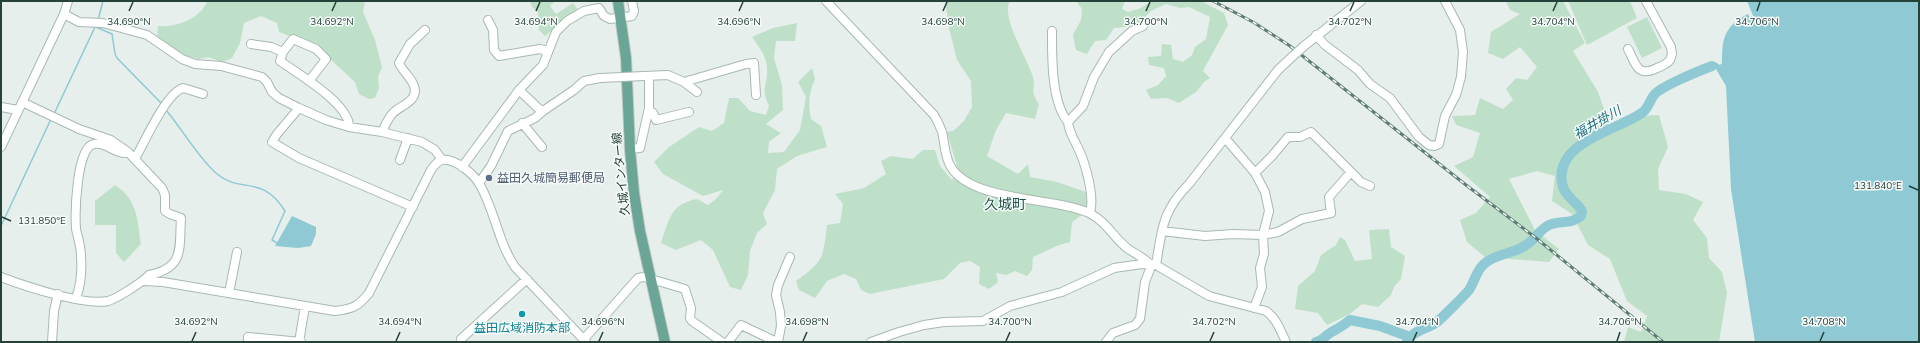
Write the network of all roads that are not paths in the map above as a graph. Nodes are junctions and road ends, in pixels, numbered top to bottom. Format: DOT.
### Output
graph roads {
  1 [pos="68,1"];
  2 [pos="618,1"];
  3 [pos="632,1"];
  4 [pos="826,1"];
  5 [pos="1361,1"];
  6 [pos="1445,1"];
  7 [pos="1646,1"];
  8 [pos="64,14"];
  9 [pos="620,18"];
  10 [pos="488,20"];
  11 [pos="1143,26"];
  12 [pos="425,30"];
  13 [pos="1052,31"];
  14 [pos="1316,35"];
  15 [pos="251,44"];
  16 [pos="1628,49"];
  17 [pos="548,51"];
  18 [pos="283,52"];
  19 [pos="646,76"];
  20 [pos="309,81"];
  21 [pos="684,82"];
  22 [pos="519,90"];
  23 [pos="697,92"];
  24 [pos="204,94"];
  25 [pos="756,95"];
  26 [pos="20,106"];
  27 [pos="1,107"];
  28 [pos="299,108"];
  29 [pos="648,110"];
  30 [pos="544,111"];
  31 [pos="689,112"];
  32 [pos="1068,122"];
  33 [pos="522,123"];
  34 [pos="349,127"];
  35 [pos="382,132"];
  36 [pos="408,138"];
  37 [pos="1225,138"];
  38 [pos="1,147"];
  39 [pos="542,147"];
  40 [pos="630,150"];
  41 [pos="128,152"];
  42 [pos="135,159"];
  43 [pos="400,160"];
  44 [pos="442,160"];
  45 [pos="462,167"];
  46 [pos="1351,172"];
  47 [pos="1255,173"];
  48 [pos="479,183"];
  49 [pos="1370,186"];
  50 [pos="413,207"];
  51 [pos="1090,213"];
  52 [pos="1162,231"];
  53 [pos="1263,235"];
  54 [pos="237,252"];
  55 [pos="790,257"];
  56 [pos="1152,264"];
  57 [pos="1,277"];
  58 [pos="650,278"];
  59 [pos="527,279"];
  60 [pos="144,281"];
  61 [pos="229,293"];
  62 [pos="58,294"];
  63 [pos="76,298"];
  64 [pos="304,306"];
  65 [pos="1254,308"];
  66 [pos="461,339"];
  67 [pos="585,341"];
  68 [pos="874,341"];
  69 [pos="52,342"];
  70 [pos="248,342"];
  71 [pos="300,342"];
  72 [pos="665,342"];
  73 [pos="722,342"];
  74 [pos="728,342"];
  75 [pos="777,342"];
  76 [pos="1106,342"];
  77 [pos="1286,342"];
  1 -- 8 [label="street"];
  2 -- 9 [label="main road, 久城インター線"];
  3 -- 9 [label="street"];
  4 -- 51 [label="street"];
  5 -- 14 [label="street"];
  6 -- 14 [label="street"];
  7 -- 16 [label="street"];
  8 -- 26 [label="street"];
  8 -- 28 [label="street"];
  9 -- 17 [label="street"];
  9 -- 40 [label="main road, 久城インター線"];
  10 -- 17 [label="street"];
  11 -- 32 [label="street"];
  12 -- 35 [label="street"];
  13 -- 32 [label="street"];
  14 -- 37 [label="street, bridge"];
  15 -- 18 [label="street"];
  17 -- 22 [label="street"];
  18 -- 20 [label="street"];
  18 -- 20 [label="street"];
  19 -- 21 [label="street"];
  19 -- 29 [label="street"];
  19 -- 30 [label="street, bridge"];
  20 -- 34 [label="street"];
  21 -- 23 [label="street"];
  21 -- 25 [label="street"];
  22 -- 30 [label="street"];
  22 -- 45 [label="street"];
  24 -- 42 [label="street"];
  26 -- 27 [label="street"];
  26 -- 38 [label="street"];
  26 -- 41 [label="street"];
  28 -- 34 [label="street"];
  28 -- 50 [label="street"];
  29 -- 31 [label="street"];
  29 -- 40 [label="street"];
  30 -- 33 [label="street"];
  32 -- 51 [label="street"];
  33 -- 39 [label="street"];
  33 -- 48 [label="street"];
  34 -- 35 [label="street"];
  35 -- 36 [label="street"];
  36 -- 43 [label="street"];
  36 -- 44 [label="street"];
  37 -- 47 [label="street"];
  37 -- 52 [label="street"];
  40 -- 58 [label="main road, 久城インター線"];
  41 -- 42 [label="street"];
  41 -- 63 [label="street"];
  42 -- 60 [label="street"];
  44 -- 45 [label="street"];
  44 -- 50 [label="street"];
  45 -- 48 [label="street"];
  46 -- 47 [label="street"];
  46 -- 49 [label="street"];
  46 -- 53 [label="street"];
  47 -- 53 [label="street"];
  48 -- 59 [label="street"];
  50 -- 64 [label="street"];
  51 -- 56 [label="street"];
  52 -- 53 [label="street"];
  52 -- 56 [label="street"];
  53 -- 65 [label="street"];
  54 -- 61 [label="street"];
  55 -- 75 [label="street"];
  56 -- 65 [label="street"];
  56 -- 68 [label="street"];
  56 -- 76 [label="street"];
  57 -- 62 [label="street"];
  58 -- 67 [label="street"];
  58 -- 72 [label="main road, 久城インター線"];
  58 -- 73 [label="street"];
  59 -- 66 [label="street"];
  59 -- 67 [label="street"];
  60 -- 61 [label="street"];
  60 -- 63 [label="street"];
  61 -- 64 [label="street"];
  62 -- 63 [label="street"];
  62 -- 69 [label="street"];
  64 -- 71 [label="street"];
  65 -- 77 [label="street"];
  70 -- 71 [label="street"];
  74 -- 75 [label="street"];
}
